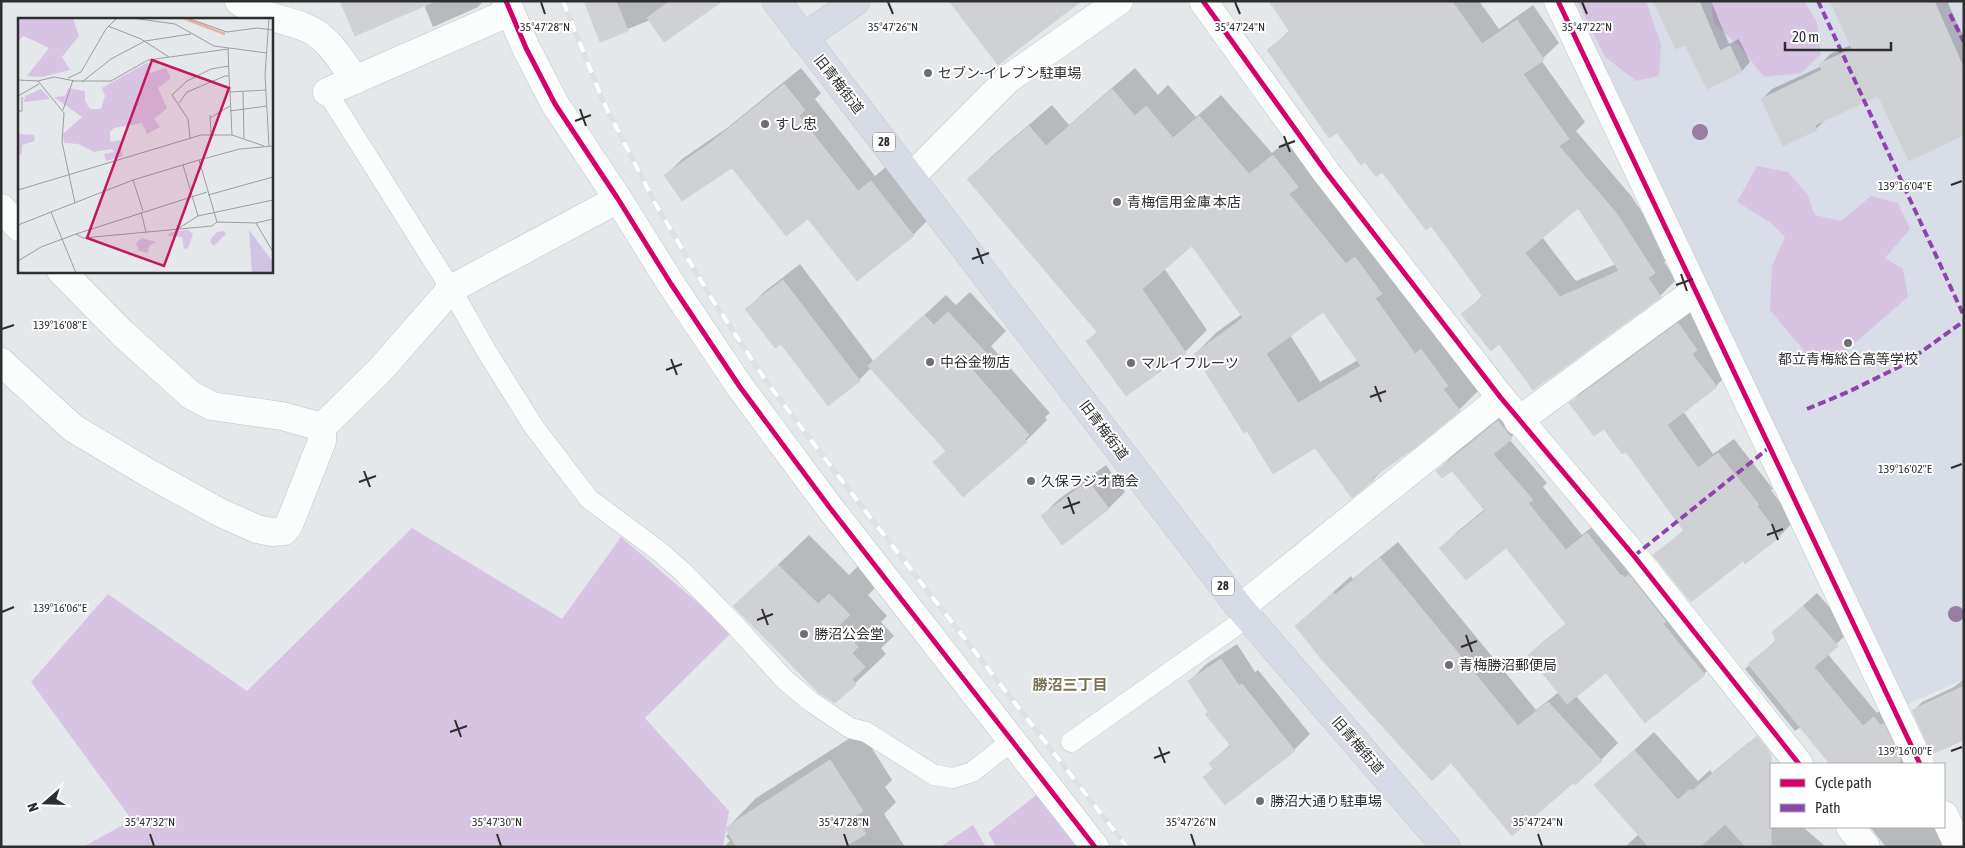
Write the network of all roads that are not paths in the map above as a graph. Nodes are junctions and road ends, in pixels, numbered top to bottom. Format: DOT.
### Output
graph roads {
  1 [pos="239,1"];
  2 [pos="776,1"];
  3 [pos="856,1"];
  4 [pos="1119,1"];
  5 [pos="1203,1"];
  6 [pos="1558,1"];
  7 [pos="508,6"];
  8 [pos="803,38"];
  9 [pos="355,80"];
  10 [pos="327,92"];
  11 [pos="911,177"];
  12 [pos="618,199"];
  13 [pos="1,208"];
  14 [pos="18,226"];
  15 [pos="62,272"];
  16 [pos="451,289"];
  17 [pos="1694,292"];
  18 [pos="1,362"];
  19 [pos="1501,398"];
  20 [pos="1518,421"];
  21 [pos="322,427"];
  22 [pos="1244,613"];
  23 [pos="1012,741"];
  24 [pos="1071,742"];
  25 [pos="1798,763"];
  26 [pos="1920,763"];
  27 [pos="1945,817"];
  28 [pos="1851,828"];
  29 [pos="1095,847"];
  30 [pos="1446,847"];
  31 [pos="1866,847"];
  32 [pos="1959,847"];
  1 -- 9 [label="street"];
  2 -- 8 [label="main road, 旧青梅街道 / 28"];
  3 -- 8 [label="main road"];
  4 -- 11 [label="street"];
  5 -- 19 [label="street"];
  6 -- 17 [label="street"];
  7 -- 9 [label="street"];
  7 -- 12 [label="street"];
  8 -- 11 [label="main road, 旧青梅街道 / 28"];
  9 -- 10 [label="street"];
  10 -- 16 [label="lane"];
  11 -- 22 [label="main road, 旧青梅街道 / 28"];
  12 -- 16 [label="street"];
  12 -- 23 [label="street"];
  13 -- 14 [label="street"];
  15 -- 21 [label="street"];
  16 -- 21 [label="street"];
  16 -- 23 [label="lane"];
  17 -- 20 [label="street"];
  17 -- 26 [label="street"];
  18 -- 21 [label="street"];
  19 -- 20 [label="street"];
  19 -- 22 [label="street"];
  20 -- 25 [label="street"];
  22 -- 24 [label="lane"];
  22 -- 30 [label="main road, 旧青梅街道 / 28"];
  23 -- 29 [label="street"];
  27 -- 32 [label="street"];
  28 -- 31 [label="street"];
}
